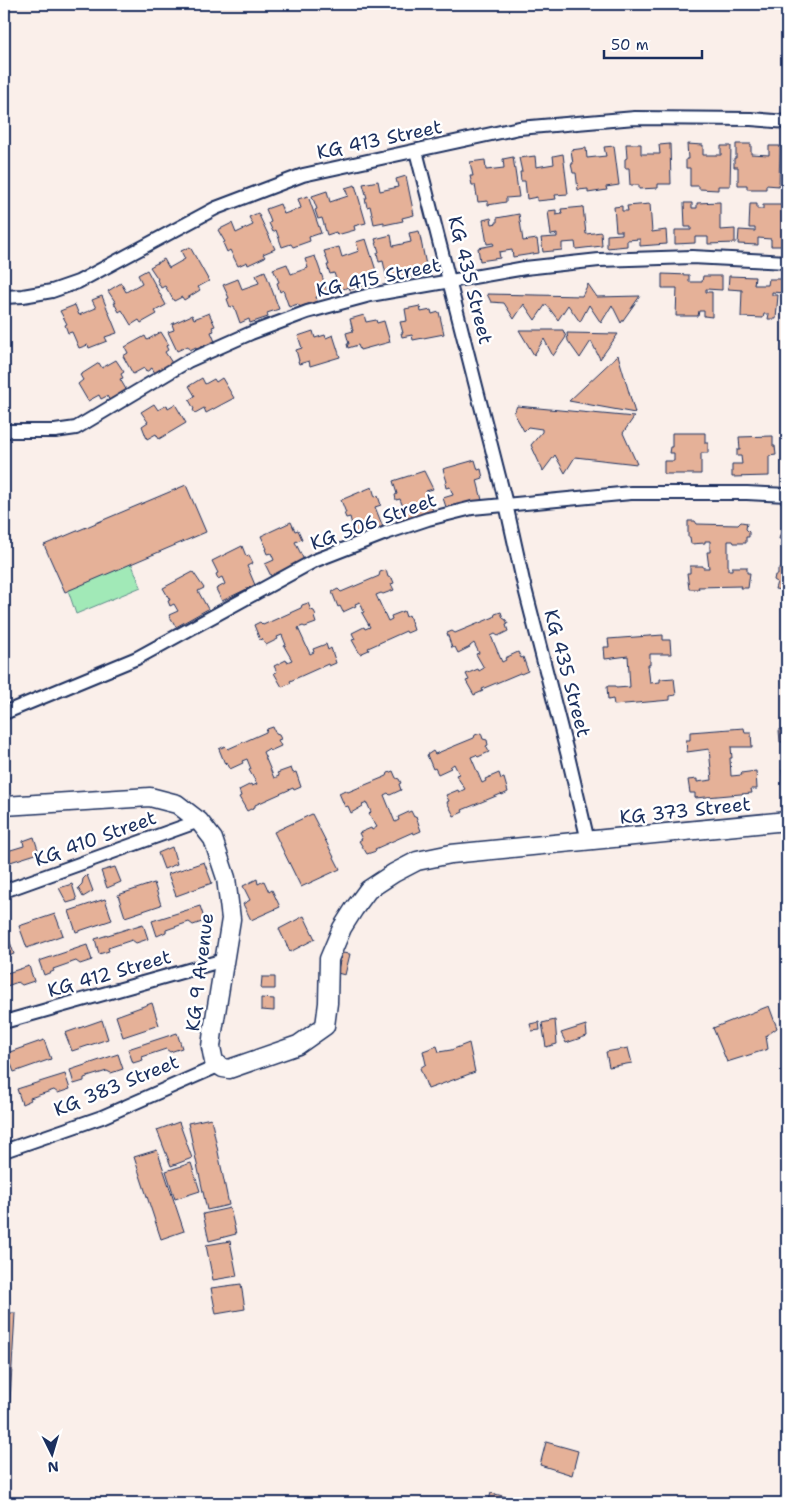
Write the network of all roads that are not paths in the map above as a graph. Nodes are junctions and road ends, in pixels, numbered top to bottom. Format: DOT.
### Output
graph roads {
  1 [pos="787,122"];
  2 [pos="416,151"];
  3 [pos="787,262"];
  4 [pos="448,281"];
  5 [pos="4,296"];
  6 [pos="4,431"];
  7 [pos="787,495"];
  8 [pos="506,504"];
  9 [pos="4,713"];
  10 [pos="4,806"];
  11 [pos="199,821"];
  12 [pos="787,821"];
  13 [pos="588,841"];
  14 [pos="4,891"];
  15 [pos="224,960"];
  16 [pos="4,1022"];
  17 [pos="218,1066"];
  18 [pos="4,1152"];
  1 -- 2 [label="street, KG 413 Street"];
  2 -- 4 [label="street, KG 435 Street"];
  2 -- 5 [label="street, KG 413 Street"];
  3 -- 4 [label="street, KG 415 Street"];
  4 -- 6 [label="street, KG 415 Street"];
  4 -- 8 [label="street, KG 435 Street"];
  7 -- 8 [label="street, KG 506 Street"];
  8 -- 9 [label="street, KG 506 Street"];
  8 -- 13 [label="street, KG 435 Street"];
  10 -- 11 [label="main road, KG 9 Avenue"];
  11 -- 14 [label="street, KG 410 Street"];
  11 -- 15 [label="main road, KG 9 Avenue"];
  12 -- 13 [label="main road, KG 373 Street"];
  13 -- 17 [label="main road, KG 383 Street"];
  15 -- 16 [label="street, KG 412 Street"];
  15 -- 17 [label="main road, KG 9 Avenue"];
  17 -- 18 [label="street, KG 383 Street"];
}
